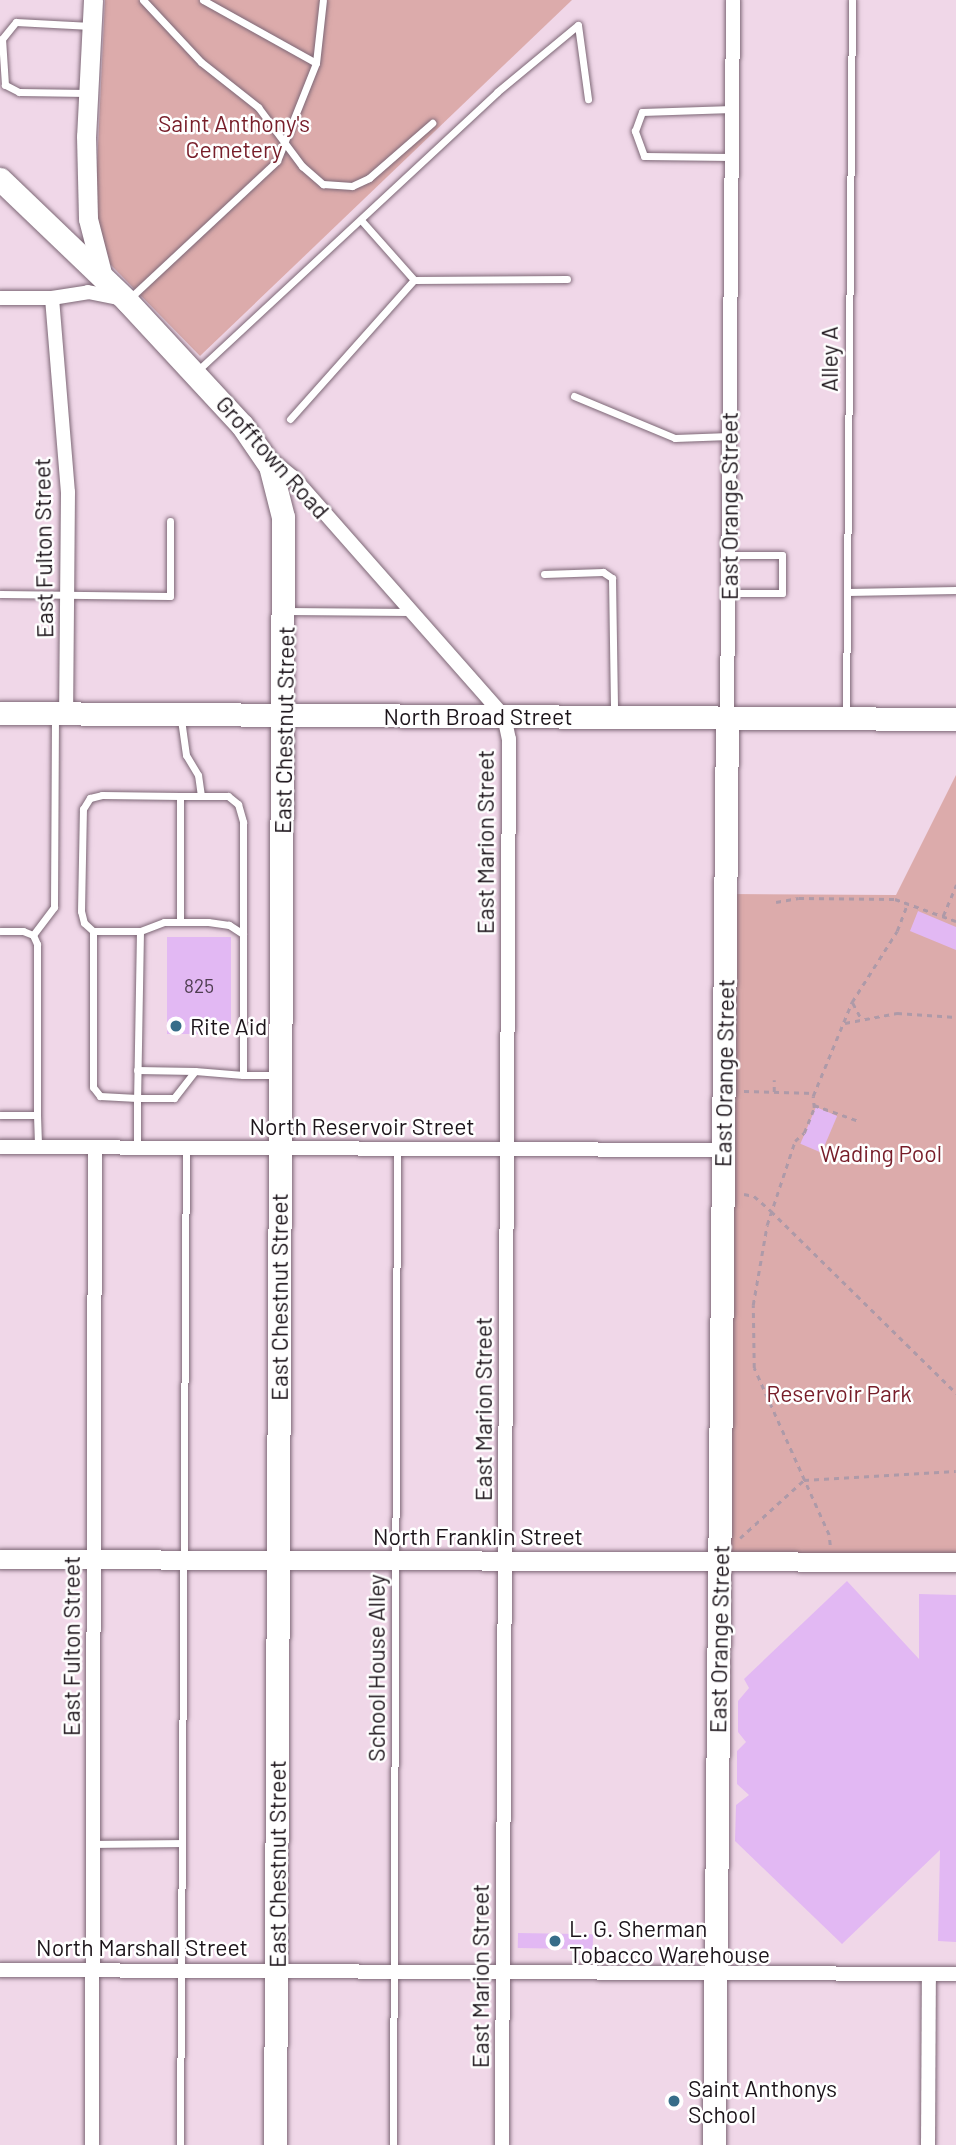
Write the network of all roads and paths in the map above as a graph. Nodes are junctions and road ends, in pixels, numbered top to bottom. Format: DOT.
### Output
graph roads {
  1 [pos="93,0"];
  2 [pos="143,0"];
  3 [pos="202,0"];
  4 [pos="323,0"];
  5 [pos="733,0"];
  6 [pos="852,0"];
  7 [pos="92,26"];
  8 [pos="316,63"];
  9 [pos="89,93"];
  10 [pos="588,99"];
  11 [pos="733,109"];
  12 [pos="432,123"];
  13 [pos="86,136"];
  14 [pos="287,142"];
  15 [pos="732,157"];
  16 [pos="78,163"];
  17 [pos="0,179"];
  18 [pos="361,220"];
  19 [pos="103,277"];
  20 [pos="567,279"];
  21 [pos="414,280"];
  22 [pos="0,298"];
  23 [pos="52,299"];
  24 [pos="127,300"];
  25 [pos="196,372"];
  26 [pos="574,396"];
  27 [pos="290,419"];
  28 [pos="730,436"];
  29 [pos="262,453"];
  30 [pos="170,522"];
  31 [pos="729,555"];
  32 [pos="544,574"];
  33 [pos="956,590"];
  34 [pos="728,593"];
  35 [pos="847,593"];
  36 [pos="0,594"];
  37 [pos="67,594"];
  38 [pos="285,611"];
  39 [pos="412,612"];
  40 [pos="0,713"];
  41 [pos="61,714"];
  42 [pos="181,714"];
  43 [pos="284,715"];
  44 [pos="504,716"];
  45 [pos="614,717"];
  46 [pos="727,717"];
  47 [pos="846,718"];
  48 [pos="956,719"];
  49 [pos="180,796"];
  50 [pos="201,796"];
  51 [pos="956,885"];
  52 [pos="776,902"];
  53 [pos="908,903"];
  54 [pos="943,916"];
  55 [pos="956,921"];
  56 [pos="180,922"];
  57 [pos="0,930"];
  58 [pos="93,931"];
  59 [pos="140,931"];
  60 [pos="243,934"];
  61 [pos="33,935"];
  62 [pos="852,1002"];
  63 [pos="956,1017"];
  64 [pos="861,1018"];
  65 [pos="843,1024"];
  66 [pos="137,1070"];
  67 [pos="195,1071"];
  68 [pos="243,1075"];
  69 [pos="280,1076"];
  70 [pos="774,1080"];
  71 [pos="724,1091"];
  72 [pos="774,1092"];
  73 [pos="814,1093"];
  74 [pos="137,1098"];
  75 [pos="814,1105"];
  76 [pos="0,1115"];
  77 [pos="37,1115"];
  78 [pos="859,1121"];
  79 [pos="0,1147"];
  80 [pos="38,1148"];
  81 [pos="95,1148"];
  82 [pos="137,1148"];
  83 [pos="186,1148"];
  84 [pos="280,1149"];
  85 [pos="397,1149"];
  86 [pos="507,1149"];
  87 [pos="723,1150"];
  88 [pos="742,1194"];
  89 [pos="771,1211"];
  90 [pos="956,1393"];
  91 [pos="956,1471"];
  92 [pos="804,1479"];
  93 [pos="743,1534"];
  94 [pos="830,1535"];
  95 [pos="0,1559"];
  96 [pos="94,1559"];
  97 [pos="184,1559"];
  98 [pos="278,1560"];
  99 [pos="395,1560"];
  100 [pos="505,1561"];
  101 [pos="720,1562"];
  102 [pos="956,1562"];
  103 [pos="182,1843"];
  104 [pos="93,1844"];
  105 [pos="0,1970"];
  106 [pos="92,1970"];
  107 [pos="181,1970"];
  108 [pos="276,1971"];
  109 [pos="394,1971"];
  110 [pos="503,1972"];
  111 [pos="716,1973"];
  112 [pos="929,1974"];
  113 [pos="956,1974"];
  114 [pos="92,2145"];
  115 [pos="180,2145"];
  116 [pos="275,2145"];
  117 [pos="393,2145"];
  118 [pos="502,2145"];
  119 [pos="714,2145"];
  120 [pos="928,2145"];
  1 -- 7 [label="main road"];
  2 -- 14 [label="lane"];
  3 -- 8 [label="lane"];
  4 -- 8 [label="lane"];
  5 -- 11 [label="street, East Orange Street"];
  6 -- 35 [label="lane, Alley A"];
  7 -- 9 [label="main road"];
  7 -- 9 [label="lane"];
  8 -- 14 [label="lane"];
  9 -- 13 [label="main road"];
  10 -- 18 [label="lane"];
  11 -- 15 [label="street, East Orange Street"];
  11 -- 15 [label="lane"];
  12 -- 14 [label="lane"];
  13 -- 16 [label="street"];
  13 -- 19 [label="main road"];
  14 -- 24 [label="lane"];
  15 -- 28 [label="street, East Orange Street"];
  17 -- 19 [label="main road, Grofftown Road"];
  18 -- 21 [label="lane"];
  18 -- 25 [label="lane"];
  19 -- 24 [label="main road, Grofftown Road"];
  20 -- 21 [label="lane"];
  21 -- 27 [label="lane"];
  22 -- 23 [label="street"];
  23 -- 24 [label="street"];
  23 -- 37 [label="street, East Fulton Street"];
  24 -- 25 [label="main road, Grofftown Road"];
  25 -- 29 [label="main road, Grofftown Road"];
  26 -- 28 [label="lane"];
  28 -- 31 [label="street, East Orange Street"];
  29 -- 38 [label="main road, East Chestnut Street"];
  29 -- 39 [label="street, Grofftown Road"];
  30 -- 37 [label="lane"];
  31 -- 34 [label="street, East Orange Street"];
  31 -- 34 [label="lane"];
  32 -- 45 [label="lane"];
  33 -- 35 [label="lane"];
  34 -- 46 [label="street, East Orange Street"];
  35 -- 47 [label="lane, Alley A"];
  36 -- 37 [label="lane"];
  37 -- 41 [label="street, East Fulton Street"];
  38 -- 39 [label="lane"];
  38 -- 43 [label="main road, East Chestnut Street"];
  39 -- 44 [label="street, Grofftown Road"];
  40 -- 41 [label="main road, North Broad Street"];
  41 -- 42 [label="main road, North Broad Street"];
  41 -- 61 [label="lane"];
  42 -- 43 [label="main road, North Broad Street"];
  42 -- 50 [label="lane"];
  43 -- 44 [label="main road, North Broad Street"];
  43 -- 69 [label="main road, East Chestnut Street"];
  44 -- 45 [label="main road, North Broad Street"];
  44 -- 86 [label="street, East Marion Street"];
  45 -- 46 [label="main road, North Broad Street"];
  46 -- 47 [label="main road, North Broad Street"];
  46 -- 71 [label="main road, East Orange Street"];
  47 -- 48 [label="main road, North Broad Street"];
  49 -- 50 [label="lane"];
  49 -- 56 [label="lane"];
  49 -- 58 [label="lane"];
  50 -- 60 [label="lane"];
  51 -- 54 [label="path"];
  52 -- 53 [label="path"];
  53 -- 54 [label="path"];
  53 -- 62 [label="path"];
  54 -- 55 [label="path"];
  56 -- 59 [label="lane"];
  56 -- 60 [label="lane"];
  57 -- 61 [label="lane"];
  58 -- 59 [label="lane"];
  58 -- 74 [label="lane"];
  59 -- 66 [label="lane"];
  60 -- 68 [label="lane"];
  61 -- 77 [label="lane"];
  62 -- 64 [label="path"];
  62 -- 65 [label="path"];
  63 -- 64 [label="path"];
  64 -- 65 [label="path"];
  65 -- 73 [label="path"];
  66 -- 67 [label="lane"];
  66 -- 74 [label="lane"];
  67 -- 68 [label="lane"];
  67 -- 74 [label="lane"];
  68 -- 69 [label="lane"];
  69 -- 84 [label="main road, East Chestnut Street"];
  70 -- 72 [label="path"];
  71 -- 72 [label="path"];
  71 -- 87 [label="main road, East Orange Street"];
  72 -- 73 [label="path"];
  73 -- 75 [label="path"];
  74 -- 82 [label="lane"];
  75 -- 78 [label="path"];
  75 -- 89 [label="path"];
  76 -- 77 [label="lane"];
  77 -- 80 [label="lane"];
  79 -- 80 [label="street, North Reservoir Street"];
  80 -- 81 [label="street, North Reservoir Street"];
  81 -- 82 [label="street, North Reservoir Street"];
  81 -- 96 [label="street, East Fulton Street"];
  82 -- 83 [label="street, North Reservoir Street"];
  83 -- 84 [label="street, North Reservoir Street"];
  83 -- 97 [label="lane"];
  84 -- 85 [label="street, North Reservoir Street"];
  84 -- 98 [label="main road, East Chestnut Street"];
  85 -- 86 [label="street, North Reservoir Street"];
  85 -- 99 [label="lane, School House Alley"];
  86 -- 87 [label="street, North Reservoir Street"];
  86 -- 100 [label="street, East Marion Street"];
  87 -- 101 [label="main road, East Orange Street"];
  88 -- 89 [label="path"];
  89 -- 90 [label="path"];
  89 -- 92 [label="path"];
  91 -- 92 [label="path"];
  92 -- 93 [label="path"];
  92 -- 94 [label="path"];
  95 -- 96 [label="main road, North Franklin Street"];
  96 -- 97 [label="main road, North Franklin Street"];
  96 -- 104 [label="street, East Fulton Street"];
  97 -- 98 [label="main road, North Franklin Street"];
  97 -- 103 [label="lane"];
  98 -- 99 [label="main road, North Franklin Street"];
  98 -- 108 [label="main road, East Chestnut Street"];
  99 -- 100 [label="main road, North Franklin Street"];
  99 -- 109 [label="lane, School House Alley"];
  100 -- 101 [label="main road, North Franklin Street"];
  100 -- 110 [label="street, East Marion Street"];
  101 -- 102 [label="main road, North Franklin Street"];
  101 -- 111 [label="main road, East Orange Street"];
  103 -- 104 [label="lane"];
  103 -- 107 [label="lane"];
  104 -- 106 [label="street, East Fulton Street"];
  105 -- 106 [label="street, North Marshall Street"];
  106 -- 107 [label="street, North Marshall Street"];
  106 -- 114 [label="street, East Fulton Street"];
  107 -- 108 [label="street, North Marshall Street"];
  107 -- 115 [label="lane"];
  108 -- 109 [label="street, North Marshall Street"];
  108 -- 116 [label="main road, East Chestnut Street"];
  109 -- 110 [label="street, North Marshall Street"];
  109 -- 117 [label="lane, School House Alley"];
  110 -- 111 [label="street, North Marshall Street"];
  110 -- 118 [label="street, East Marion Street"];
  111 -- 112 [label="street, North Marshall Street"];
  111 -- 119 [label="main road, East Orange Street"];
  112 -- 113 [label="street, North Marshall Street"];
  112 -- 120 [label="street"];
}
